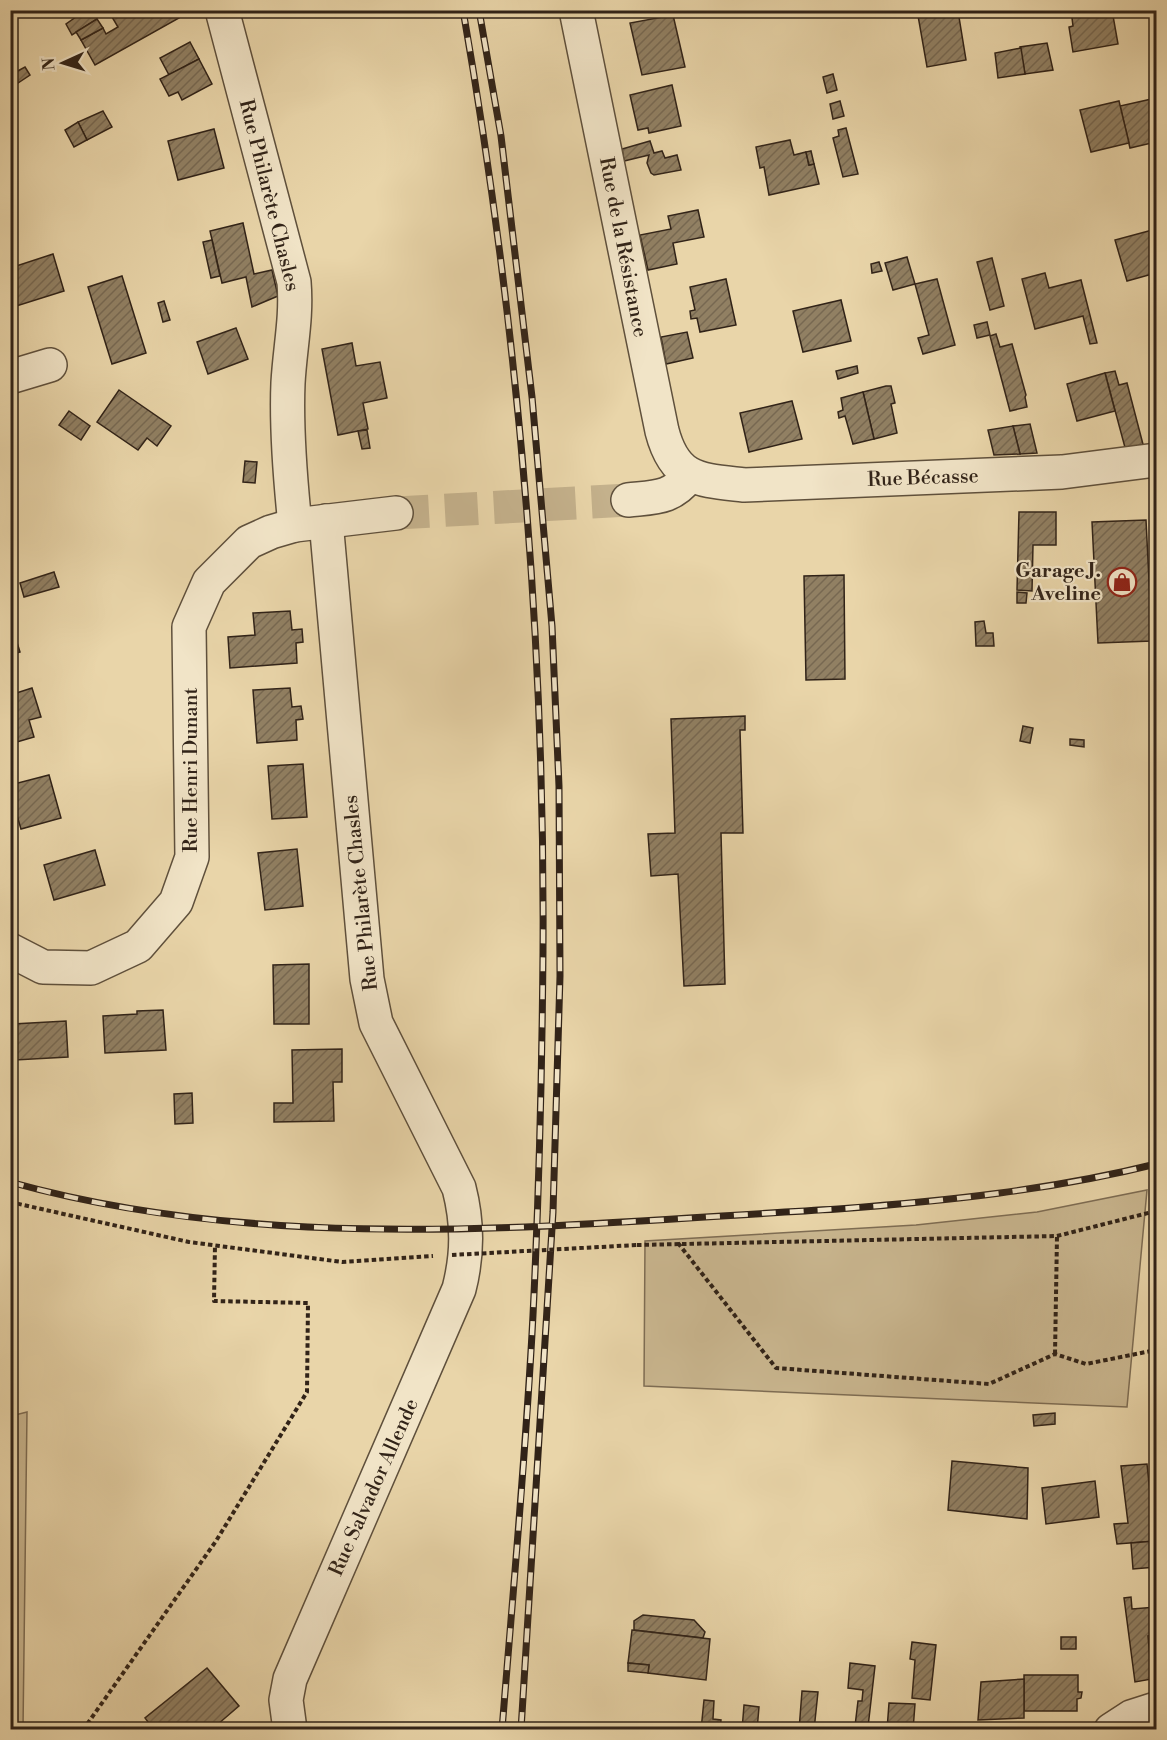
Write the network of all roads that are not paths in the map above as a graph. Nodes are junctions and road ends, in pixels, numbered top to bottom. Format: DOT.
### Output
graph roads {
  1 [pos="222,10"];
  2 [pos="576,10"];
  3 [pos="50,365"];
  4 [pos="10,377"];
  5 [pos="1156,460"];
  6 [pos="690,475"];
  7 [pos="627,500"];
  8 [pos="396,513"];
  9 [pos="311,523"];
  10 [pos="10,950"];
  11 [pos="459,1250"];
  12 [pos="1156,1708"];
  13 [pos="290,1730"];
  14 [pos="1111,1730"];
  1 -- 9 [label="street, Rue Philarète Chasles"];
  2 -- 6 [label="street, Rue de la Résistance"];
  3 -- 4 [label="street"];
  5 -- 6 [label="street, Rue Bécasse"];
  6 -- 7 [label="street"];
  8 -- 9 [label="street, Rue Henri Dunant"];
  9 -- 10 [label="street, Rue Henri Dunant"];
  9 -- 11 [label="street, Rue Philarète Chasles"];
  11 -- 13 [label="street, Rue Salvador Allende"];
  12 -- 14 [label="street"];
}
